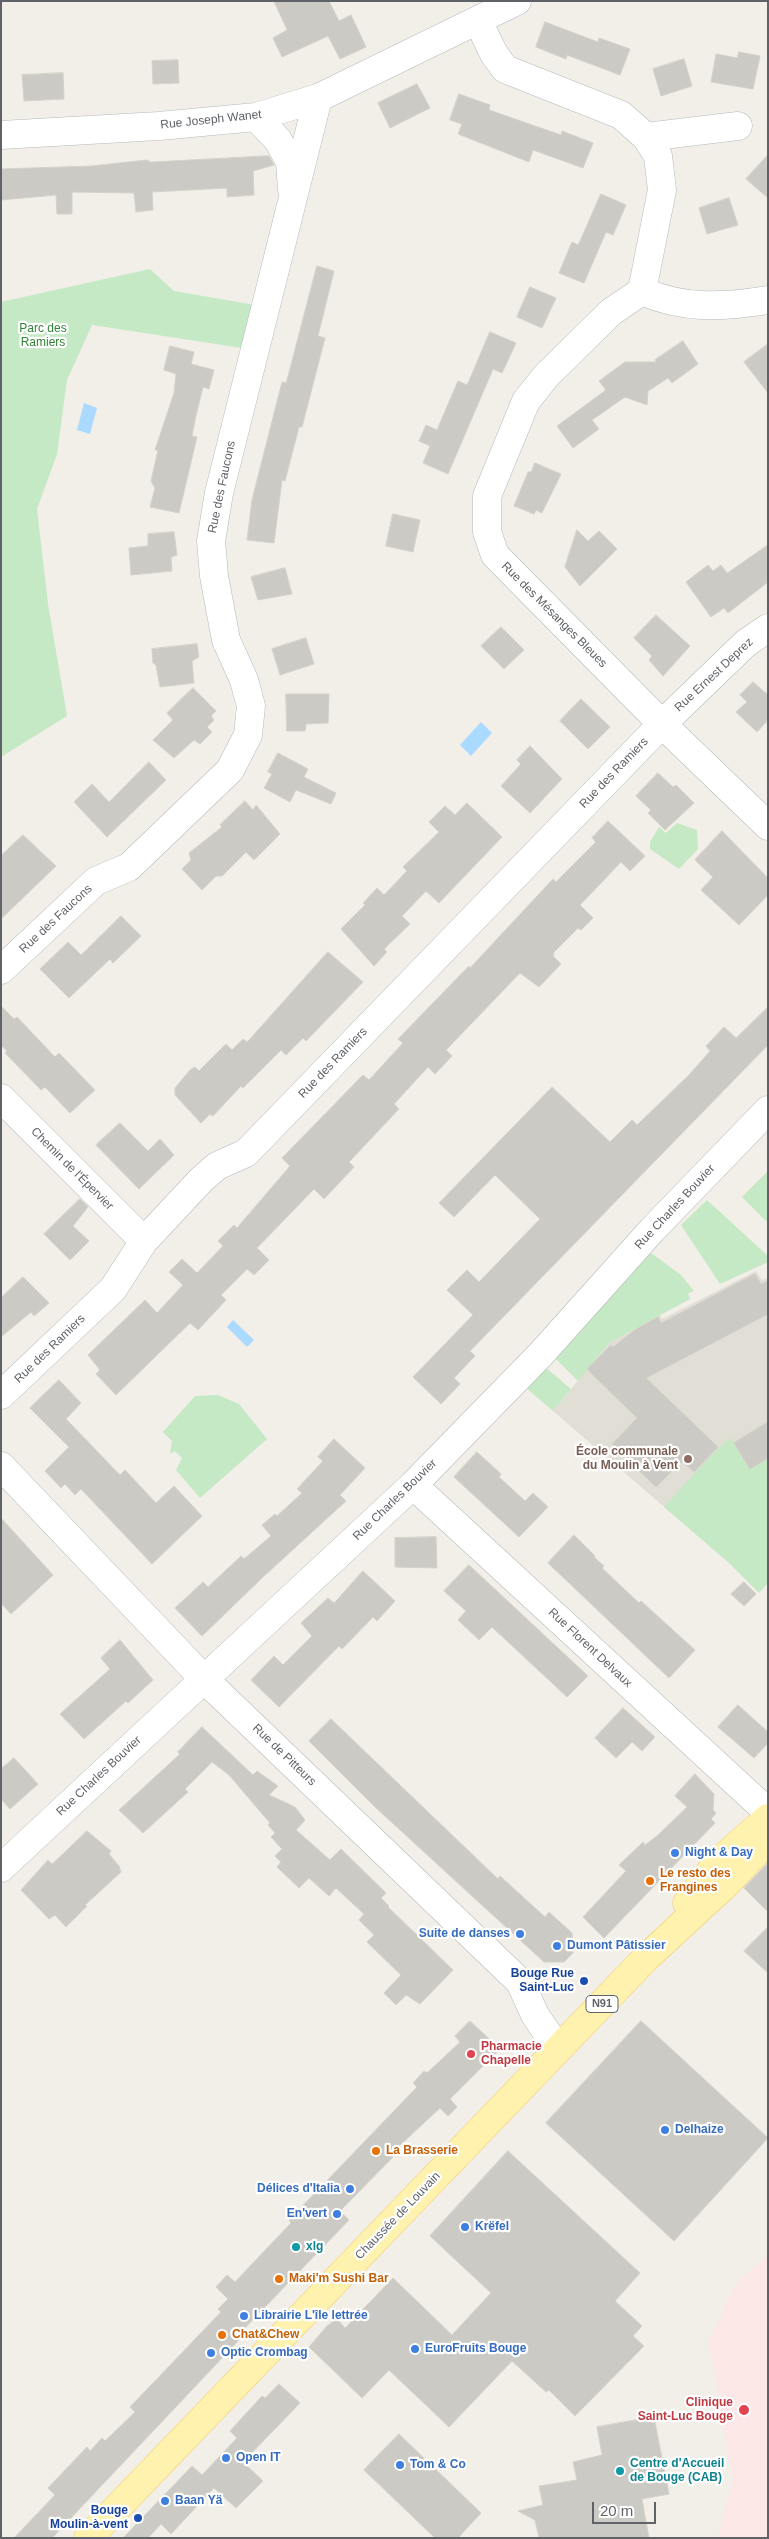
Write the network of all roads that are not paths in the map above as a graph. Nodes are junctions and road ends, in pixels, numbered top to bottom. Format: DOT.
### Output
graph roads {
  1 [pos="517,1"];
  2 [pos="478,21"];
  3 [pos="309,101"];
  4 [pos="256,117"];
  5 [pos="738,126"];
  6 [pos="1,135"];
  7 [pos="646,137"];
  8 [pos="290,162"];
  9 [pos="293,196"];
  10 [pos="642,291"];
  11 [pos="768,300"];
  12 [pos="768,628"];
  13 [pos="662,724"];
  14 [pos="768,826"];
  15 [pos="1,970"];
  16 [pos="1,1098"];
  17 [pos="768,1110"];
  18 [pos="144,1241"];
  19 [pos="1,1395"];
  20 [pos="1,1466"];
  21 [pos="413,1486"];
  22 [pos="203,1678"];
  23 [pos="768,1812"];
  24 [pos="768,1818"];
  25 [pos="768,1840"];
  26 [pos="1,1868"];
  27 [pos="646,1958"];
  28 [pos="558,2049"];
  29 [pos="88,2538"];
  1 -- 2 [label="street, Rue Joseph Wanet"];
  2 -- 3 [label="street, Rue Joseph Wanet"];
  2 -- 7 [label="street"];
  3 -- 4 [label="street, Rue Joseph Wanet"];
  3 -- 8 [label="street, Rue des Faucons"];
  3 -- 9 [label="street, Rue des Faucons"];
  4 -- 6 [label="street, Rue Joseph Wanet"];
  4 -- 8 [label="street, Rue des Faucons"];
  5 -- 7 [label="street"];
  7 -- 10 [label="street"];
  8 -- 9 [label="street, Rue des Faucons"];
  9 -- 15 [label="street, Rue des Faucons"];
  10 -- 11 [label="street"];
  10 -- 13 [label="street, Rue des Mésanges Bleues"];
  12 -- 13 [label="street, Rue Ernest Deprez"];
  13 -- 14 [label="street, Rue des Mésanges Bleues"];
  13 -- 18 [label="street, Rue des Ramiers"];
  16 -- 18 [label="street, Chemin de l'Épervier"];
  17 -- 21 [label="street, Rue Charles Bouvier"];
  18 -- 19 [label="street, Rue des Ramiers"];
  20 -- 22 [label="street, Rue de Pitteurs"];
  21 -- 22 [label="street, Rue Charles Bouvier"];
  21 -- 23 [label="street, Rue Florent Delvaux"];
  22 -- 26 [label="street, Rue Charles Bouvier"];
  22 -- 28 [label="street, Rue de Pitteurs"];
  24 -- 27 [label="main road, Chaussée de Louvain / N91"];
  25 -- 27 [label="main road, Chaussée de Louvain / N91"];
  27 -- 28 [label="main road, Chaussée de Louvain / N91"];
  28 -- 29 [label="main road, Chaussée de Louvain / N91"];
}
